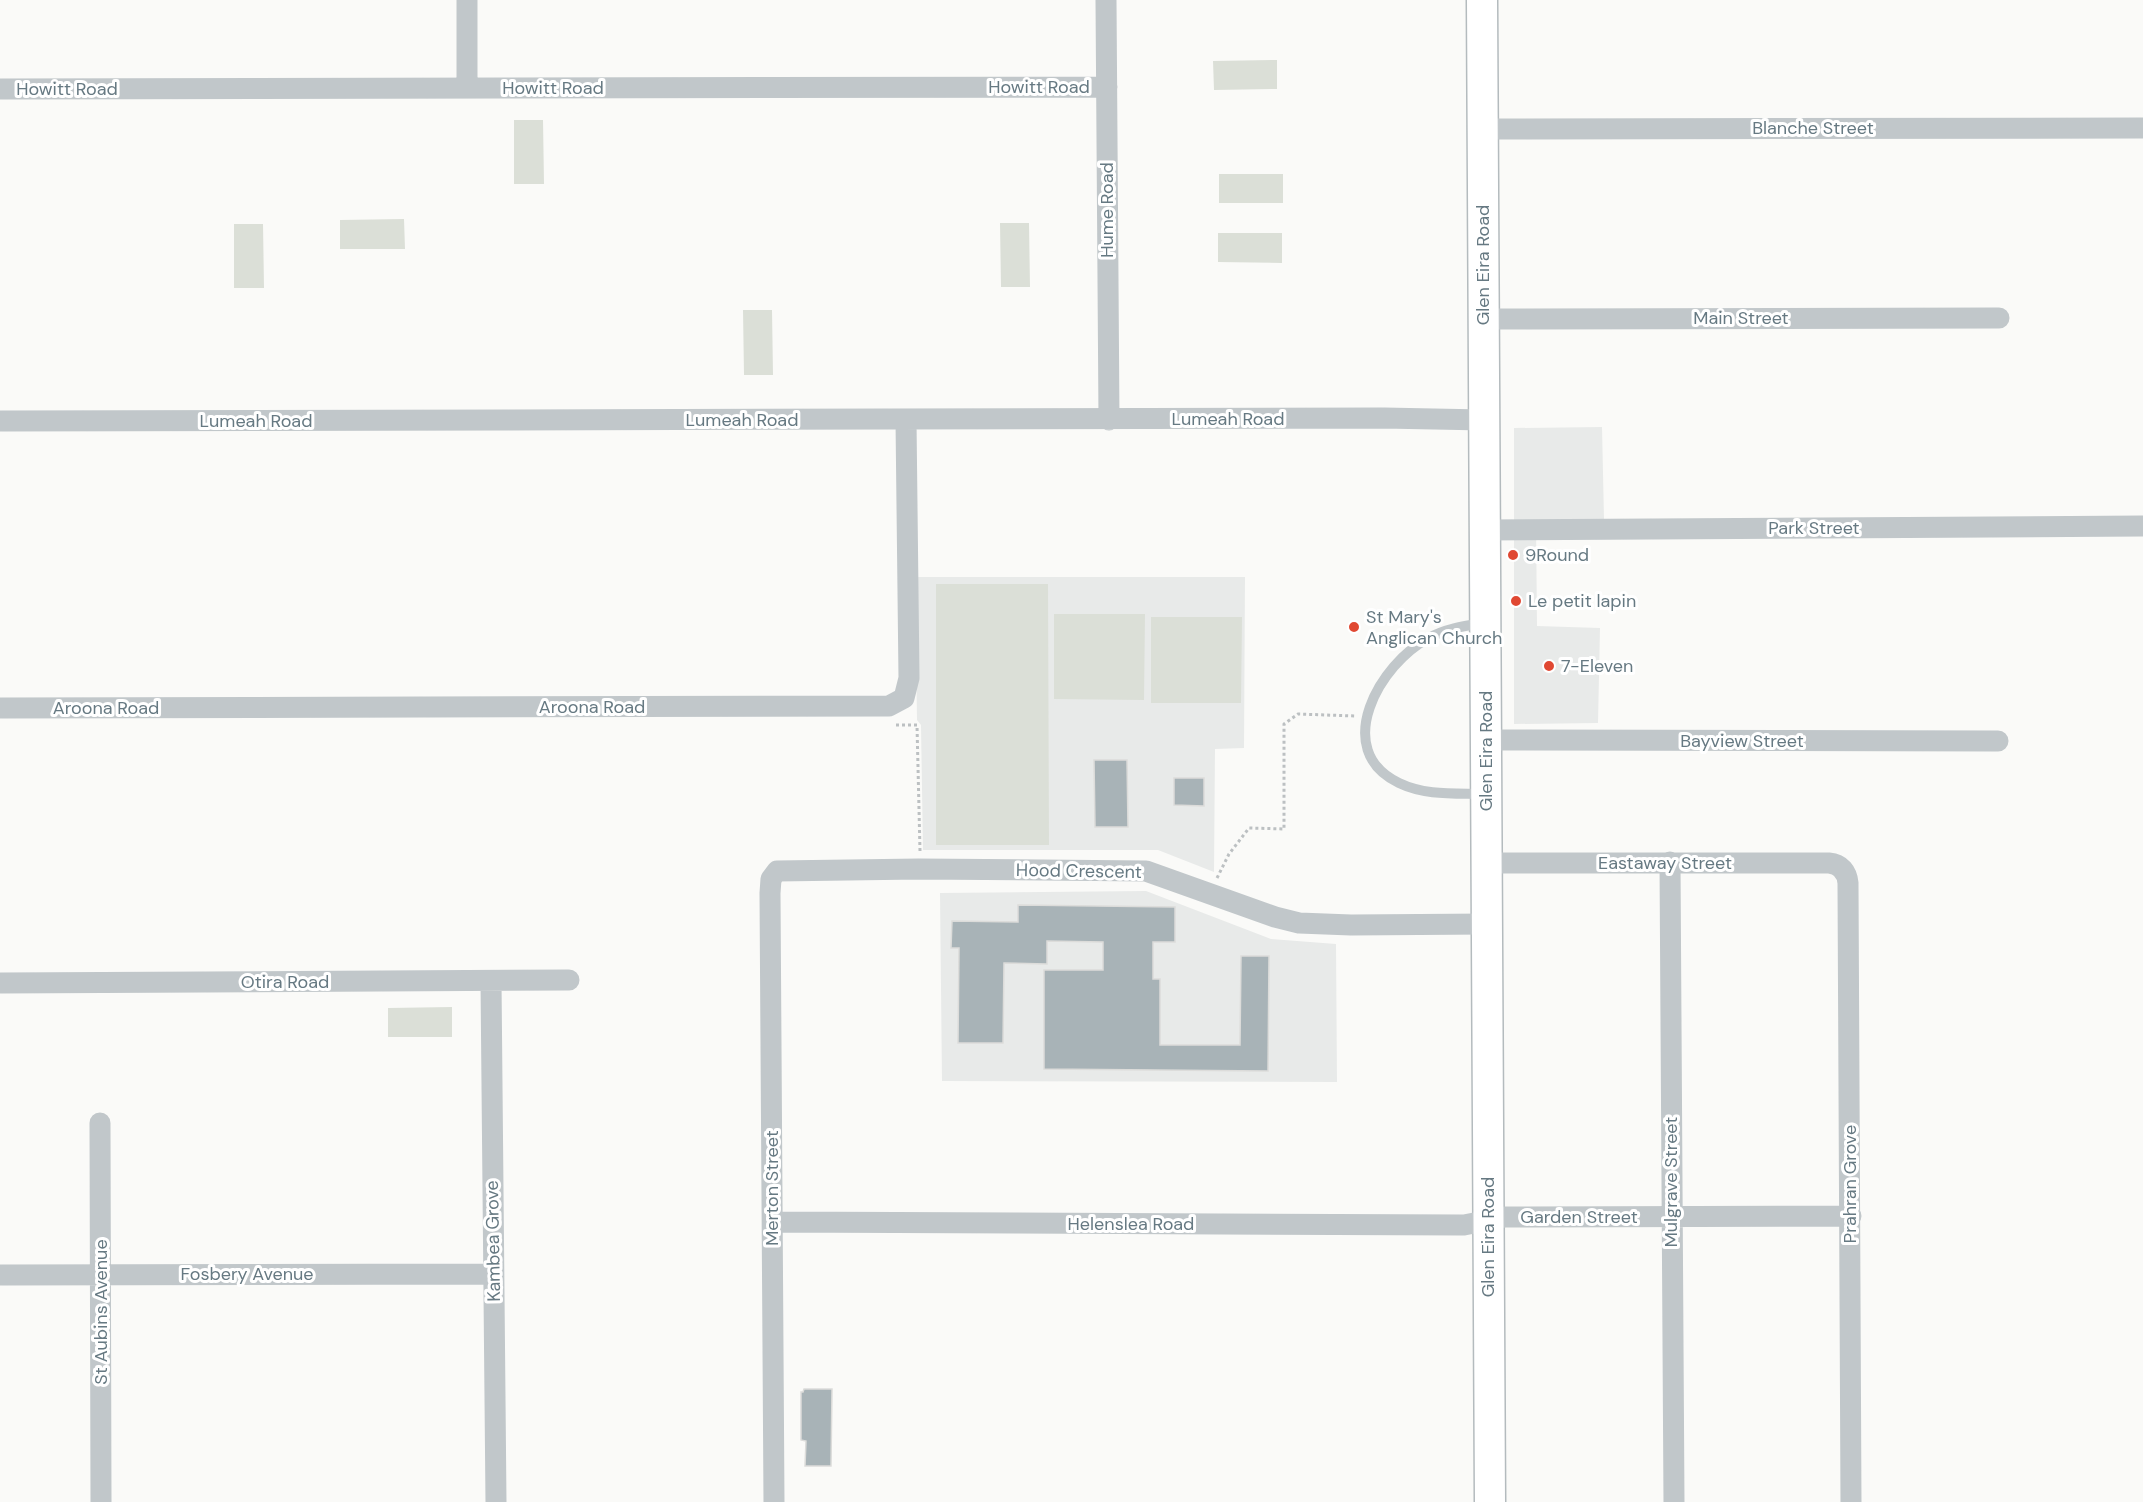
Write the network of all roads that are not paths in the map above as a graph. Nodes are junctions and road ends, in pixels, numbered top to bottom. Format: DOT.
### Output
graph roads {
  1 [pos="467,0"];
  2 [pos="1106,0"];
  3 [pos="1482,0"];
  4 [pos="1107,87"];
  5 [pos="467,88"];
  6 [pos="0,89"];
  7 [pos="2143,128"];
  8 [pos="1482,129"];
  9 [pos="2000,318"];
  10 [pos="1484,319"];
  11 [pos="906,420"];
  12 [pos="1109,420"];
  13 [pos="1484,420"];
  14 [pos="0,421"];
  15 [pos="2143,526"];
  16 [pos="1485,531"];
  17 [pos="1485,622"];
  18 [pos="0,708"];
  19 [pos="1486,741"];
  20 [pos="1998,741"];
  21 [pos="1486,794"];
  22 [pos="1670,862"];
  23 [pos="1487,863"];
  24 [pos="1842,868"];
  25 [pos="773,875"];
  26 [pos="1487,924"];
  27 [pos="569,980"];
  28 [pos="491,981"];
  29 [pos="0,983"];
  30 [pos="100,1123"];
  31 [pos="1851,1216"];
  32 [pos="1671,1217"];
  33 [pos="1488,1221"];
  34 [pos="773,1222"];
  35 [pos="100,1274"];
  36 [pos="493,1274"];
  37 [pos="0,1275"];
  38 [pos="101,1502"];
  39 [pos="496,1502"];
  40 [pos="774,1502"];
  41 [pos="1490,1502"];
  42 [pos="1674,1502"];
  43 [pos="1851,1502"];
  1 -- 5 [label="street"];
  2 -- 4 [label="street, Hume Road"];
  3 -- 8 [label="main road, Glen Eira Road"];
  4 -- 5 [label="street, Howitt Road"];
  4 -- 12 [label="street, Hume Road"];
  5 -- 6 [label="street, Howitt Road"];
  7 -- 8 [label="street, Blanche Street"];
  8 -- 10 [label="main road, Glen Eira Road"];
  9 -- 10 [label="street, Main Street"];
  10 -- 13 [label="main road, Glen Eira Road"];
  11 -- 12 [label="street, Lumeah Road"];
  11 -- 14 [label="street, Lumeah Road"];
  11 -- 18 [label="street, Aroona Road"];
  12 -- 13 [label="street, Lumeah Road"];
  13 -- 16 [label="main road, Glen Eira Road"];
  15 -- 16 [label="street, Park Street"];
  16 -- 17 [label="main road, Glen Eira Road"];
  17 -- 19 [label="main road, Glen Eira Road"];
  17 -- 21 [label="lane"];
  19 -- 20 [label="street, Bayview Street"];
  19 -- 21 [label="main road, Glen Eira Road"];
  21 -- 23 [label="main road, Glen Eira Road"];
  22 -- 23 [label="street, Eastaway Street"];
  22 -- 24 [label="street, Eastaway Street"];
  22 -- 32 [label="street, Mulgrave Street"];
  23 -- 26 [label="main road, Glen Eira Road"];
  24 -- 31 [label="street, Prahran Grove"];
  25 -- 26 [label="street, Hood Crescent"];
  25 -- 34 [label="street, Merton Street"];
  26 -- 33 [label="main road, Glen Eira Road"];
  27 -- 28 [label="street, Otira Road"];
  28 -- 29 [label="street, Otira Road"];
  28 -- 36 [label="street, Kambea Grove"];
  30 -- 35 [label="street, St Aubins Avenue"];
  31 -- 32 [label="street, Garden Street"];
  31 -- 43 [label="street, Prahran Grove"];
  32 -- 33 [label="street, Garden Street"];
  32 -- 42 [label="street, Mulgrave Street"];
  33 -- 34 [label="street, Helenslea Road"];
  33 -- 41 [label="main road, Glen Eira Road"];
  34 -- 40 [label="street, Merton Street"];
  35 -- 36 [label="street, Fosbery Avenue"];
  35 -- 37 [label="street, Fosbery Avenue"];
  35 -- 38 [label="street, St Aubins Avenue"];
  36 -- 39 [label="street, Kambea Grove"];
}
